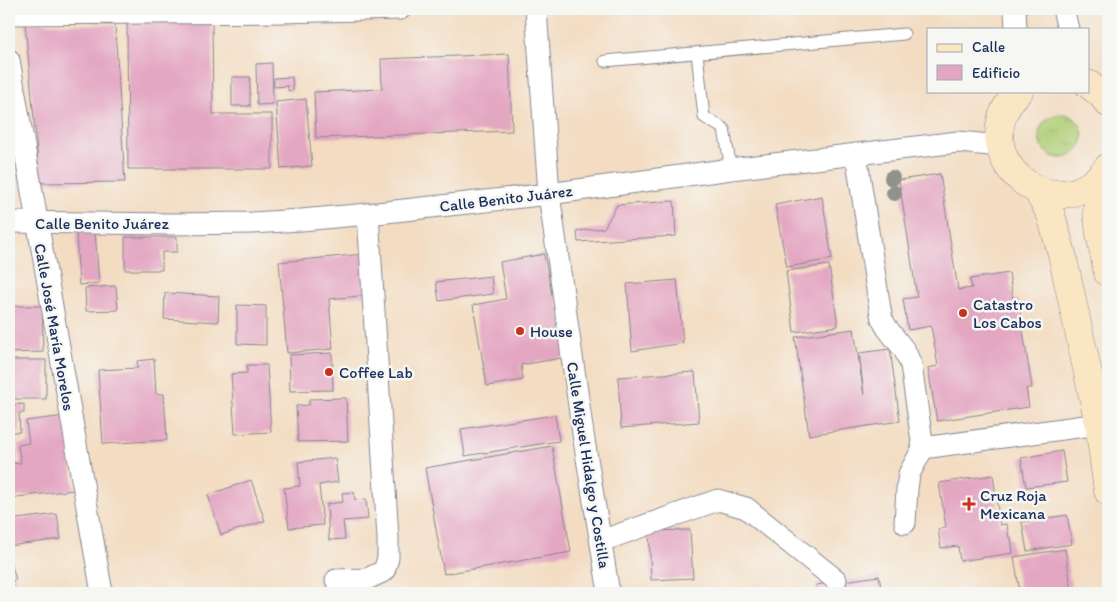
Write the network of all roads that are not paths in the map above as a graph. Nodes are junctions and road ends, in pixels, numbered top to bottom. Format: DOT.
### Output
graph roads {
  1 [pos="400,9"];
  2 [pos="536,9"];
  3 [pos="1015,9"];
  4 [pos="1063,9"];
  5 [pos="9,14"];
  6 [pos="1016,28"];
  7 [pos="1068,28"];
  8 [pos="904,34"];
  9 [pos="697,53"];
  10 [pos="9,60"];
  11 [pos="605,61"];
  12 [pos="1014,95"];
  13 [pos="1001,146"];
  14 [pos="856,154"];
  15 [pos="731,169"];
  16 [pos="1107,169"];
  17 [pos="1037,190"];
  18 [pos="549,194"];
  19 [pos="368,214"];
  20 [pos="9,222"];
  21 [pos="37,223"];
  22 [pos="1108,273"];
  23 [pos="1099,424"];
  24 [pos="923,448"];
  25 [pos="1108,488"];
  26 [pos="905,523"];
  27 [pos="601,541"];
  28 [pos="336,580"];
  29 [pos="836,580"];
  30 [pos="102,593"];
  31 [pos="609,593"];
  1 -- 5 [label="street"];
  2 -- 18 [label="street, Calle Miguel Hidalgo y Costilla"];
  3 -- 6 [label="street"];
  4 -- 7 [label="street"];
  8 -- 9 [label="lane"];
  9 -- 11 [label="lane"];
  9 -- 15 [label="lane"];
  10 -- 21 [label="street, Calle José María Morelos"];
  12 -- 13 [label="main road"];
  13 -- 14 [label="street, Calle Benito Juárez"];
  13 -- 17 [label="main road"];
  14 -- 15 [label="street, Calle Benito Juárez"];
  14 -- 24 [label="street"];
  15 -- 18 [label="street, Calle Benito Juárez"];
  16 -- 17 [label="main road"];
  16 -- 22 [label="main road"];
  17 -- 23 [label="main road"];
  18 -- 19 [label="street, Calle Benito Juárez"];
  18 -- 27 [label="street, Calle Miguel Hidalgo y Costilla"];
  19 -- 21 [label="street, Calle Benito Juárez"];
  19 -- 28 [label="street"];
  20 -- 21 [label="street, Calle Benito Juárez"];
  21 -- 30 [label="street, Calle José María Morelos"];
  23 -- 24 [label="street"];
  23 -- 25 [label="main road"];
  24 -- 26 [label="street"];
  27 -- 29 [label="street"];
  27 -- 31 [label="street, Calle Miguel Hidalgo y Costilla"];
}
